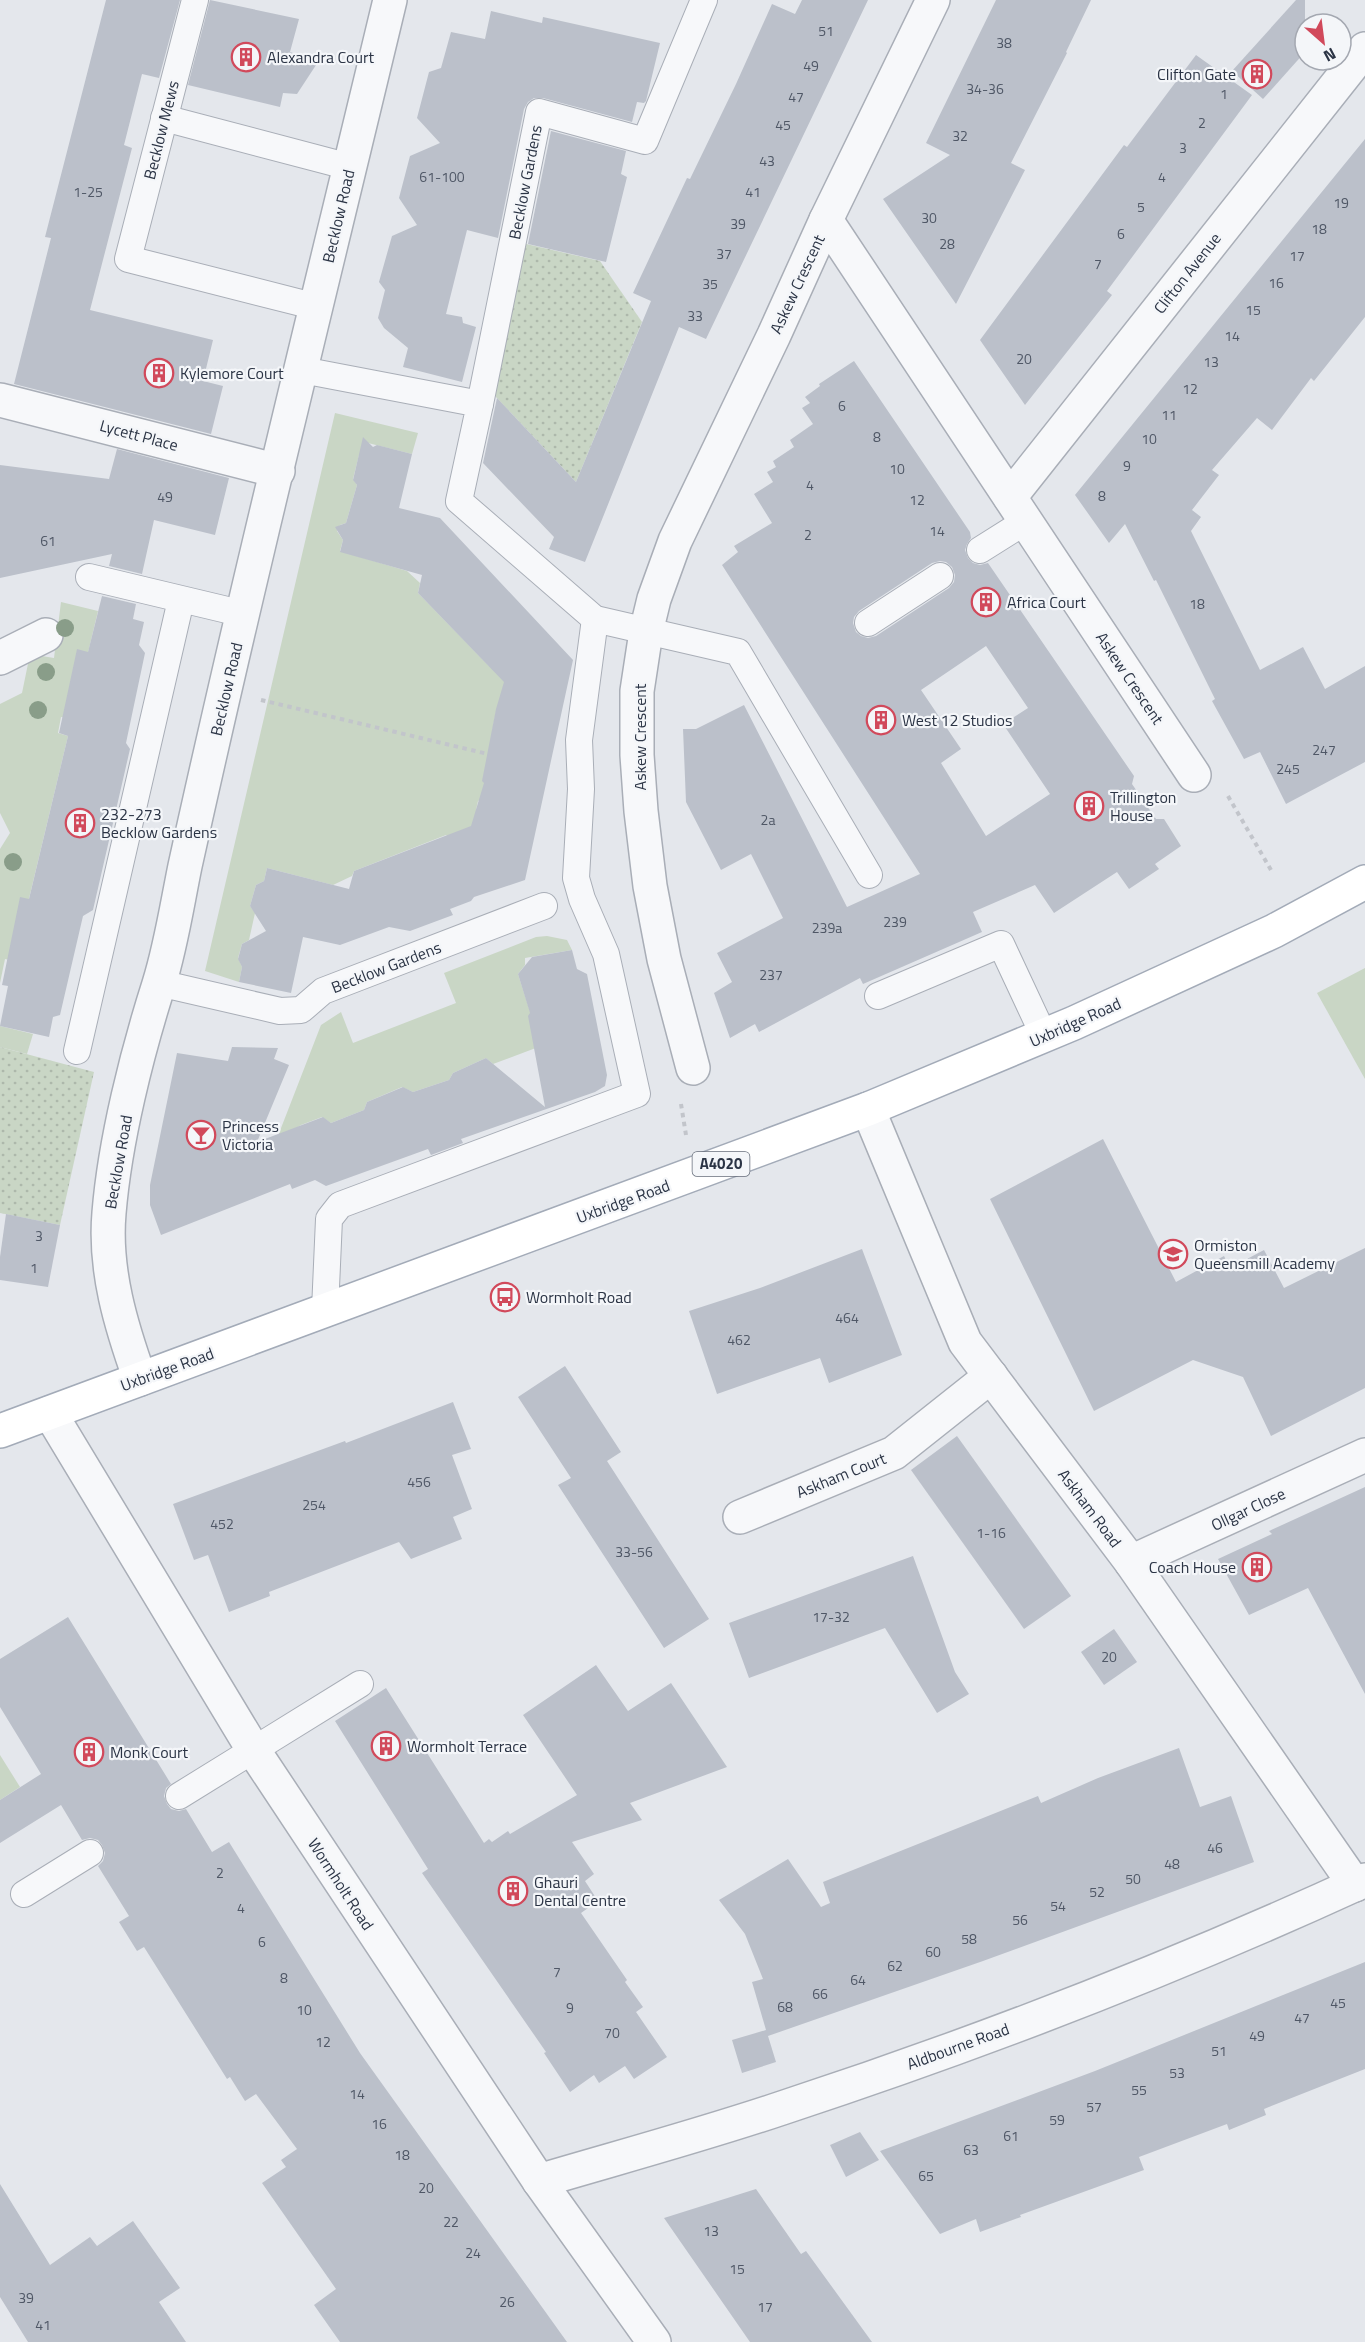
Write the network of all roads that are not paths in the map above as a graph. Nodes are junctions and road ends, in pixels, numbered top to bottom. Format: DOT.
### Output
graph roads {
  1 [pos="195,0"];
  2 [pos="390,0"];
  3 [pos="704,0"];
  4 [pos="933,0"];
  5 [pos="1365,49"];
  6 [pos="164,118"];
  7 [pos="350,167"];
  8 [pos="826,220"];
  9 [pos="317,307"];
  10 [pos="302,370"];
  11 [pos="0,400"];
  12 [pos="480,404"];
  13 [pos="278,471"];
  14 [pos="1018,509"];
  15 [pos="980,550"];
  16 [pos="940,576"];
  17 [pos="89,577"];
  18 [pos="181,600"];
  19 [pos="244,614"];
  20 [pos="595,619"];
  21 [pos="868,623"];
  22 [pos="646,632"];
  23 [pos="45,635"];
  24 [pos="0,658"];
  25 [pos="1194,776"];
  26 [pos="869,875"];
  27 [pos="1365,882"];
  28 [pos="544,906"];
  29 [pos="159,983"];
  30 [pos="878,996"];
  31 [pos="1044,1036"];
  32 [pos="77,1051"];
  33 [pos="693,1068"];
  34 [pos="868,1109"];
  35 [pos="325,1310"];
  36 [pos="991,1376"];
  37 [pos="140,1379"];
  38 [pos="50,1413"];
  39 [pos="0,1431"];
  40 [pos="1365,1455"];
  41 [pos="740,1517"];
  42 [pos="1131,1562"];
  43 [pos="360,1684"];
  44 [pos="254,1751"];
  45 [pos="179,1796"];
  46 [pos="90,1853"];
  47 [pos="1360,1882"];
  48 [pos="24,1894"];
  49 [pos="539,2181"];
  50 [pos="654,2342"];
  1 -- 6 [label="lane, Becklow Mews"];
  2 -- 7 [label="street, Becklow Road"];
  3 -- 12 [label="lane, Becklow Gardens"];
  4 -- 8 [label="street, Askew Crescent"];
  5 -- 14 [label="street, Clifton Avenue"];
  6 -- 7 [label="lane"];
  6 -- 9 [label="lane, Becklow Mews"];
  7 -- 9 [label="street, Becklow Road"];
  8 -- 14 [label="street, Askew Crescent"];
  8 -- 22 [label="street, Askew Crescent"];
  9 -- 10 [label="street, Becklow Road"];
  10 -- 12 [label="lane"];
  10 -- 13 [label="street, Becklow Road"];
  11 -- 13 [label="street, Lycett Place"];
  12 -- 20 [label="lane, Becklow Gardens"];
  13 -- 19 [label="street, Becklow Road"];
  14 -- 15 [label="lane"];
  14 -- 25 [label="street, Askew Crescent"];
  16 -- 21 [label="lane"];
  17 -- 18 [label="lane"];
  18 -- 19 [label="lane"];
  18 -- 32 [label="lane"];
  19 -- 29 [label="street, Becklow Road"];
  20 -- 22 [label="lane, Becklow Gardens"];
  20 -- 35 [label="lane"];
  22 -- 26 [label="lane, Becklow Gardens"];
  22 -- 33 [label="street, Askew Crescent"];
  23 -- 24 [label="street"];
  27 -- 31 [label="main road, Uxbridge Road / A4020"];
  28 -- 29 [label="lane, Becklow Gardens"];
  29 -- 37 [label="street, Becklow Road"];
  30 -- 31 [label="lane"];
  31 -- 34 [label="main road, Uxbridge Road / A4020"];
  34 -- 35 [label="main road, Uxbridge Road / A4020"];
  34 -- 36 [label="street, Askham Road"];
  35 -- 37 [label="main road, Uxbridge Road / A4020"];
  36 -- 41 [label="street, Askham Court"];
  36 -- 42 [label="street, Askham Road"];
  37 -- 38 [label="main road, Uxbridge Road / A4020"];
  38 -- 39 [label="main road, Uxbridge Road / A4020"];
  38 -- 44 [label="street, Wormholt Road"];
  40 -- 42 [label="street, Ollgar Close"];
  42 -- 47 [label="street, Askham Road"];
  43 -- 44 [label="lane"];
  44 -- 45 [label="lane"];
  44 -- 49 [label="street, Wormholt Road"];
  46 -- 48 [label="lane"];
  47 -- 49 [label="street, Aldbourne Road"];
  49 -- 50 [label="street, Wormholt Road"];
}
